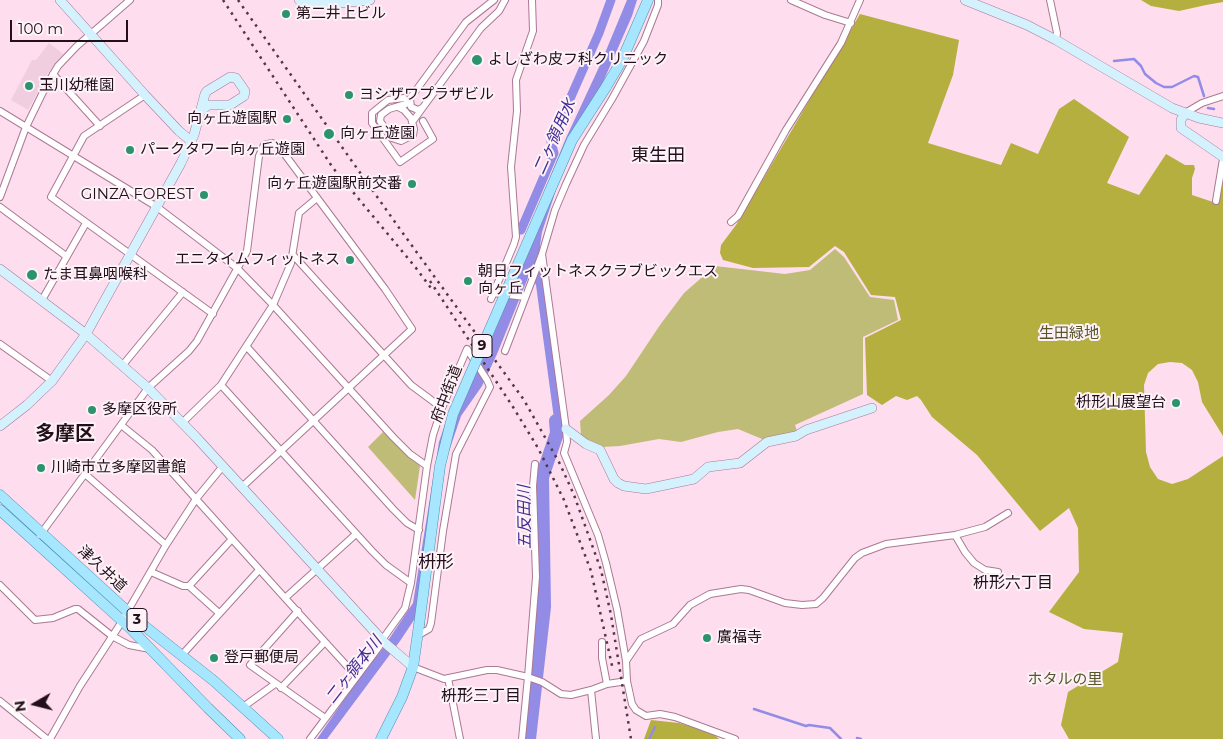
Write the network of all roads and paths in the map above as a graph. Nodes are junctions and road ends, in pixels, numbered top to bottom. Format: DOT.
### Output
graph roads {
  1 [pos="60,0"];
  2 [pos="130,0"];
  3 [pos="299,0"];
  4 [pos="370,0"];
  5 [pos="494,0"];
  6 [pos="505,0"];
  7 [pos="532,0"];
  8 [pos="648,0"];
  9 [pos="658,0"];
  10 [pos="791,0"];
  11 [pos="860,0"];
  12 [pos="965,0"];
  13 [pos="1050,0"];
  14 [pos="309,1"];
  15 [pos="850,23"];
  16 [pos="90,34"];
  17 [pos="1056,40"];
  18 [pos="53,74"];
  19 [pos="145,95"];
  20 [pos="1223,96"];
  21 [pos="407,99"];
  22 [pos="398,107"];
  23 [pos="422,108"];
  24 [pos="0,112"];
  25 [pos="200,112"];
  26 [pos="1185,113"];
  27 [pos="413,121"];
  28 [pos="422,121"];
  29 [pos="1223,123"];
  30 [pos="100,126"];
  31 [pos="26,127"];
  32 [pos="191,141"];
  33 [pos="74,156"];
  34 [pos="1223,158"];
  35 [pos="0,197"];
  36 [pos="317,198"];
  37 [pos="1216,201"];
  38 [pos="0,207"];
  39 [pos="157,208"];
  40 [pos="732,222"];
  41 [pos="86,223"];
  42 [pos="130,254"];
  43 [pos="293,255"];
  44 [pos="66,256"];
  45 [pos="541,257"];
  46 [pos="237,268"];
  47 [pos="0,269"];
  48 [pos="183,292"];
  49 [pos="523,296"];
  50 [pos="42,300"];
  51 [pos="273,305"];
  52 [pos="212,314"];
  53 [pos="86,334"];
  54 [pos="0,344"];
  55 [pos="247,347"];
  56 [pos="505,351"];
  57 [pos="384,355"];
  58 [pos="122,366"];
  59 [pos="52,381"];
  60 [pos="221,385"];
  61 [pos="148,388"];
  62 [pos="349,388"];
  63 [pos="442,408"];
  64 [pos="872,408"];
  65 [pos="314,421"];
  66 [pos="182,423"];
  67 [pos="121,424"];
  68 [pos="0,426"];
  69 [pos="566,429"];
  70 [pos="281,451"];
  71 [pos="535,464"];
  72 [pos="223,466"];
  73 [pos="427,466"];
  74 [pos="85,474"];
  75 [pos="242,487"];
  76 [pos="0,496"];
  77 [pos="196,499"];
  78 [pos="0,510"];
  79 [pos="1008,513"];
  80 [pos="418,530"];
  81 [pos="42,533"];
  82 [pos="356,534"];
  83 [pos="955,535"];
  84 [pos="232,539"];
  85 [pos="35,542"];
  86 [pos="166,545"];
  87 [pos="316,569"];
  88 [pos="259,570"];
  89 [pos="151,572"];
  90 [pos="998,572"];
  91 [pos="411,583"];
  92 [pos="0,585"];
  93 [pos="189,586"];
  94 [pos="285,598"];
  95 [pos="298,611"];
  96 [pos="219,613"];
  97 [pos="125,616"];
  98 [pos="418,630"];
  99 [pos="112,636"];
  100 [pos="325,642"];
  101 [pos="383,642"];
  102 [pos="602,642"];
  103 [pos="153,650"];
  104 [pos="181,656"];
  105 [pos="626,660"];
  106 [pos="413,667"];
  107 [pos="356,676"];
  108 [pos="448,678"];
  109 [pos="530,678"];
  110 [pos="627,681"];
  111 [pos="607,684"];
  112 [pos="278,686"];
  113 [pos="591,690"];
  114 [pos="0,701"];
  115 [pos="243,706"];
  116 [pos="325,718"];
  117 [pos="48,739"];
  118 [pos="240,739"];
  119 [pos="278,739"];
  120 [pos="310,739"];
  121 [pos="382,739"];
  122 [pos="460,739"];
  123 [pos="522,739"];
  124 [pos="596,739"];
  125 [pos="735,739"];
  1 -- 16 [label="street"];
  2 -- 16 [label="street"];
  3 -- 14 [label="street"];
  4 -- 14 [label="street"];
  5 -- 21 [label="street"];
  6 -- 23 [label="street"];
  7 -- 49 [label="street"];
  8 -- 98 [label="main road, 府中街道 / 9, bridge"];
  9 -- 45 [label="street"];
  10 -- 15 [label="street"];
  11 -- 15 [label="street"];
  12 -- 17 [label="street"];
  13 -- 17 [label="street"];
  15 -- 40 [label="street"];
  16 -- 18 [label="street"];
  16 -- 19 [label="street"];
  17 -- 26 [label="street"];
  18 -- 30 [label="street"];
  18 -- 31 [label="street"];
  19 -- 30 [label="street"];
  19 -- 32 [label="street"];
  20 -- 26 [label="street"];
  21 -- 22 [label="street"];
  21 -- 23 [label="street"];
  21 -- 28 [label="street"];
  22 -- 27 [label="street"];
  22 -- 27 [label="street"];
  23 -- 27 [label="street"];
  24 -- 31 [label="street"];
  25 -- 25 [label="street"];
  25 -- 32 [label="street"];
  26 -- 29 [label="street"];
  26 -- 34 [label="street"];
  30 -- 33 [label="street"];
  31 -- 33 [label="street"];
  31 -- 35 [label="street"];
  32 -- 39 [label="street"];
  33 -- 39 [label="street"];
  33 -- 41 [label="street"];
  34 -- 37 [label="street"];
  36 -- 43 [label="street"];
  36 -- 46 [label="street"];
  36 -- 57 [label="street"];
  38 -- 44 [label="street"];
  39 -- 42 [label="street"];
  39 -- 46 [label="street"];
  41 -- 42 [label="street"];
  41 -- 44 [label="street"];
  42 -- 48 [label="street"];
  42 -- 53 [label="street"];
  43 -- 51 [label="street"];
  43 -- 57 [label="street"];
  44 -- 50 [label="street"];
  45 -- 49 [label="street"];
  45 -- 69 [label="street"];
  46 -- 51 [label="street"];
  46 -- 52 [label="street"];
  47 -- 50 [label="street"];
  48 -- 52 [label="street"];
  48 -- 58 [label="street"];
  49 -- 56 [label="street"];
  50 -- 53 [label="street"];
  51 -- 55 [label="street"];
  51 -- 62 [label="street"];
  52 -- 61 [label="street"];
  53 -- 58 [label="street"];
  53 -- 59 [label="street"];
  54 -- 59 [label="street"];
  55 -- 60 [label="street"];
  55 -- 65 [label="street"];
  57 -- 62 [label="street"];
  57 -- 63 [label="street"];
  58 -- 61 [label="street"];
  59 -- 68 [label="street"];
  60 -- 66 [label="street"];
  60 -- 70 [label="street"];
  61 -- 66 [label="street"];
  61 -- 67 [label="street"];
  62 -- 65 [label="street"];
  62 -- 73 [label="street"];
  63 -- 73 [label="street"];
  63 -- 98 [label="street"];
  64 -- 69 [label="street"];
  65 -- 70 [label="street"];
  65 -- 80 [label="street"];
  66 -- 72 [label="street"];
  67 -- 74 [label="street"];
  67 -- 77 [label="street"];
  69 -- 105 [label="street"];
  70 -- 75 [label="street"];
  70 -- 82 [label="street"];
  71 -- 109 [label="street"];
  72 -- 75 [label="street"];
  72 -- 77 [label="street"];
  73 -- 80 [label="street"];
  74 -- 81 [label="street"];
  74 -- 86 [label="street"];
  75 -- 87 [label="street"];
  76 -- 81 [label="main road, 津久井道 / 3"];
  77 -- 84 [label="street"];
  77 -- 86 [label="street"];
  78 -- 85 [label="main road, 津久井道 / 3"];
  79 -- 83 [label="street"];
  80 -- 91 [label="street"];
  81 -- 85 [label="street"];
  81 -- 97 [label="main road, 津久井道 / 3"];
  82 -- 87 [label="street"];
  82 -- 91 [label="street"];
  83 -- 90 [label="street"];
  83 -- 105 [label="street"];
  84 -- 88 [label="street"];
  84 -- 93 [label="street"];
  85 -- 97 [label="main road, 津久井道 / 3"];
  86 -- 89 [label="street"];
  87 -- 94 [label="street"];
  87 -- 101 [label="street"];
  88 -- 94 [label="street"];
  88 -- 96 [label="street"];
  89 -- 93 [label="street"];
  89 -- 97 [label="street"];
  91 -- 101 [label="street"];
  92 -- 99 [label="street"];
  93 -- 96 [label="street"];
  94 -- 95 [label="street"];
  95 -- 100 [label="street"];
  95 -- 112 [label="street"];
  96 -- 104 [label="street"];
  97 -- 99 [label="street"];
  97 -- 103 [label="main road, 津久井道 / 3"];
  97 -- 104 [label="main road, 津久井道 / 3"];
  98 -- 106 [label="main road, 府中街道 / 9"];
  99 -- 103 [label="street"];
  99 -- 117 [label="street"];
  100 -- 107 [label="street"];
  100 -- 112 [label="street"];
  101 -- 106 [label="street"];
  101 -- 107 [label="street"];
  102 -- 111 [label="street"];
  103 -- 118 [label="main road, 津久井道 / 3"];
  104 -- 115 [label="main road, 津久井道 / 3"];
  105 -- 110 [label="street"];
  106 -- 108 [label="street"];
  106 -- 121 [label="main road, 府中街道 / 9"];
  107 -- 116 [label="street"];
  108 -- 109 [label="street"];
  108 -- 122 [label="street"];
  109 -- 113 [label="street"];
  109 -- 123 [label="street"];
  110 -- 111 [label="street"];
  110 -- 125 [label="street"];
  111 -- 113 [label="street"];
  112 -- 115 [label="street"];
  112 -- 116 [label="street"];
  113 -- 124 [label="street"];
  114 -- 117 [label="street"];
  115 -- 119 [label="main road, 津久井道 / 3"];
  116 -- 120 [label="street"];
}
